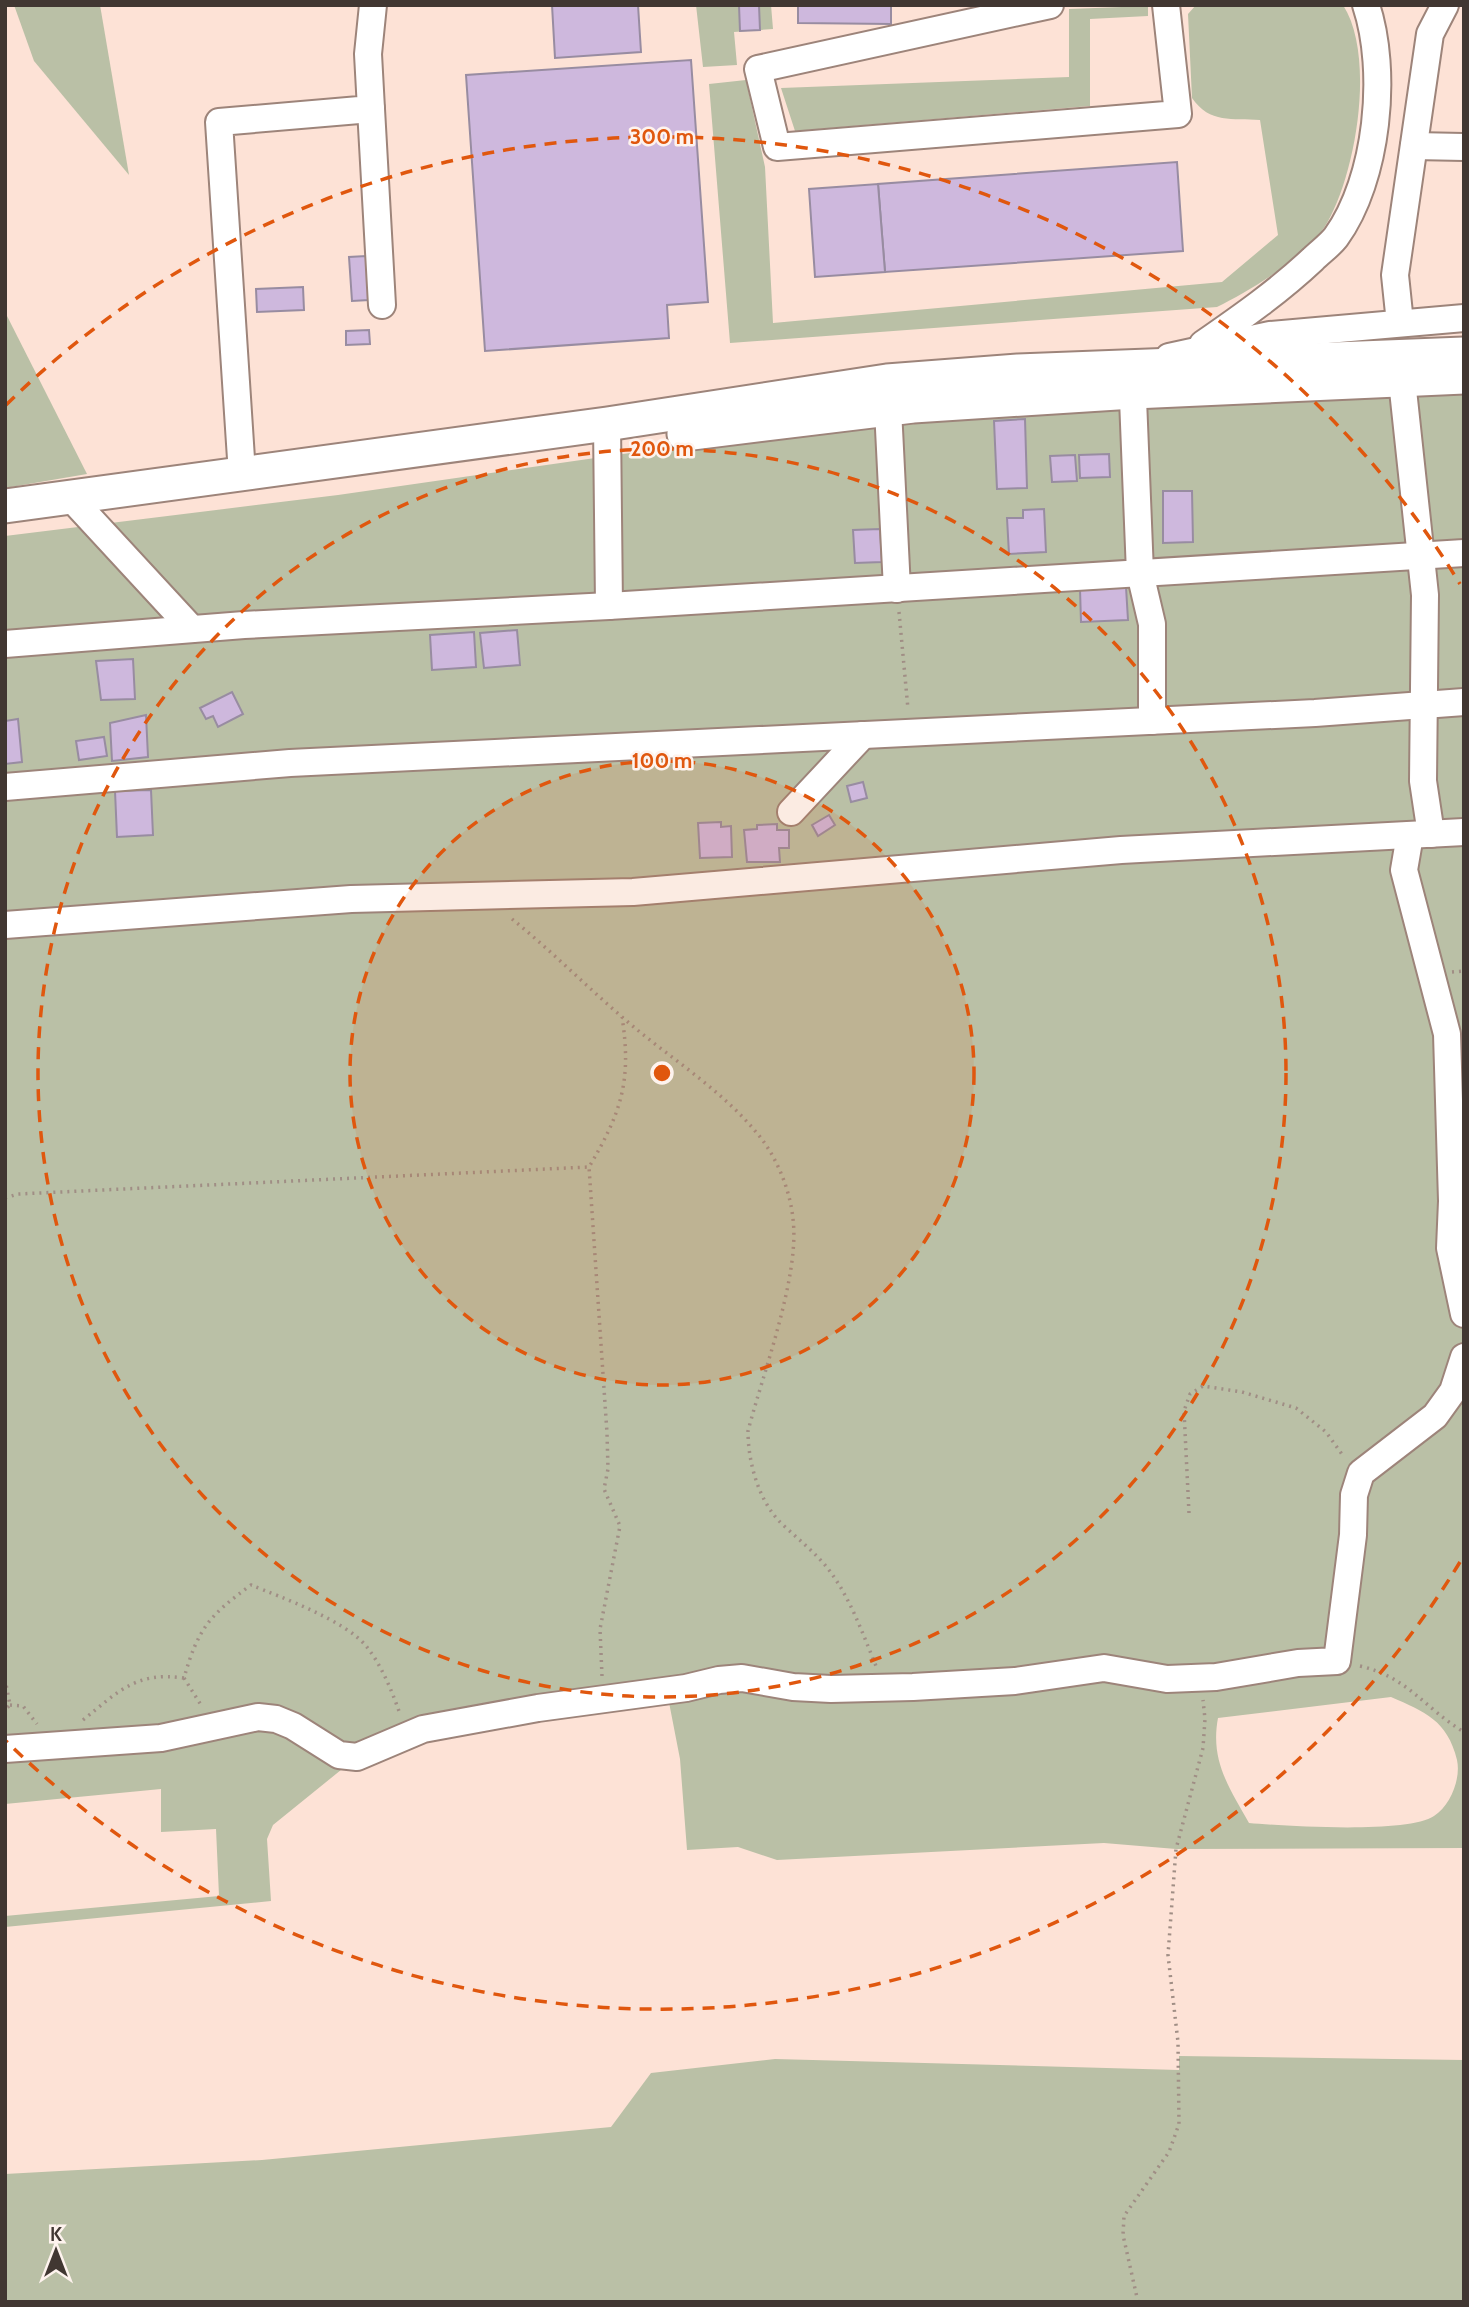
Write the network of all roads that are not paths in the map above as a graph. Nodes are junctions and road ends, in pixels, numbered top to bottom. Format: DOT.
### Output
graph roads {
  1 [pos="373,5"];
  2 [pos="1050,5"];
  3 [pos="1166,5"];
  4 [pos="1366,5"];
  5 [pos="1446,5"];
  6 [pos="371,109"];
  7 [pos="1414,146"];
  8 [pos="1464,147"];
  9 [pos="382,305"];
  10 [pos="1464,318"];
  11 [pos="1196,348"];
  12 [pos="1400,353"];
  13 [pos="1464,354"];
  14 [pos="1464,377"];
  15 [pos="1132,380"];
  16 [pos="887,395"];
  17 [pos="607,434"];
  18 [pos="242,474"];
  19 [pos="5,506"];
  20 [pos="78,506"];
  21 [pos="5,526"];
  22 [pos="1464,553"];
  23 [pos="1422,555"];
  24 [pos="1140,573"];
  25 [pos="897,589"];
  26 [pos="609,606"];
  27 [pos="192,629"];
  28 [pos="5,644"];
  29 [pos="1464,702"];
  30 [pos="1423,705"];
  31 [pos="1152,721"];
  32 [pos="863,735"];
  33 [pos="5,787"];
  34 [pos="791,812"];
  35 [pos="1464,832"];
  36 [pos="1420,834"];
  37 [pos="5,925"];
  38 [pos="1464,1314"];
  39 [pos="1464,1357"];
  40 [pos="5,1749"];
  1 -- 6 [label="street"];
  2 -- 3 [label="street"];
  4 -- 11 [label="street"];
  5 -- 7 [label="street"];
  6 -- 9 [label="street"];
  6 -- 18 [label="street"];
  7 -- 8 [label="street"];
  7 -- 12 [label="street"];
  10 -- 12 [label="street"];
  11 -- 12 [label="street"];
  11 -- 15 [label="street"];
  12 -- 13 [label="main road"];
  12 -- 14 [label="main road"];
  12 -- 15 [label="main road"];
  12 -- 23 [label="street"];
  15 -- 16 [label="main road"];
  15 -- 24 [label="street"];
  16 -- 17 [label="main road"];
  16 -- 25 [label="street"];
  17 -- 18 [label="main road"];
  17 -- 20 [label="main road"];
  17 -- 26 [label="street"];
  18 -- 20 [label="main road"];
  19 -- 20 [label="main road"];
  20 -- 21 [label="main road"];
  20 -- 27 [label="street"];
  22 -- 23 [label="street"];
  23 -- 24 [label="street"];
  23 -- 30 [label="street"];
  24 -- 25 [label="street"];
  24 -- 31 [label="street"];
  25 -- 26 [label="street"];
  26 -- 27 [label="street"];
  27 -- 28 [label="street"];
  29 -- 30 [label="street"];
  30 -- 31 [label="street"];
  30 -- 36 [label="street"];
  31 -- 32 [label="street"];
  32 -- 33 [label="street"];
  32 -- 34 [label="street"];
  35 -- 36 [label="street"];
  36 -- 37 [label="street"];
  36 -- 38 [label="street"];
  39 -- 40 [label="street"];
}
